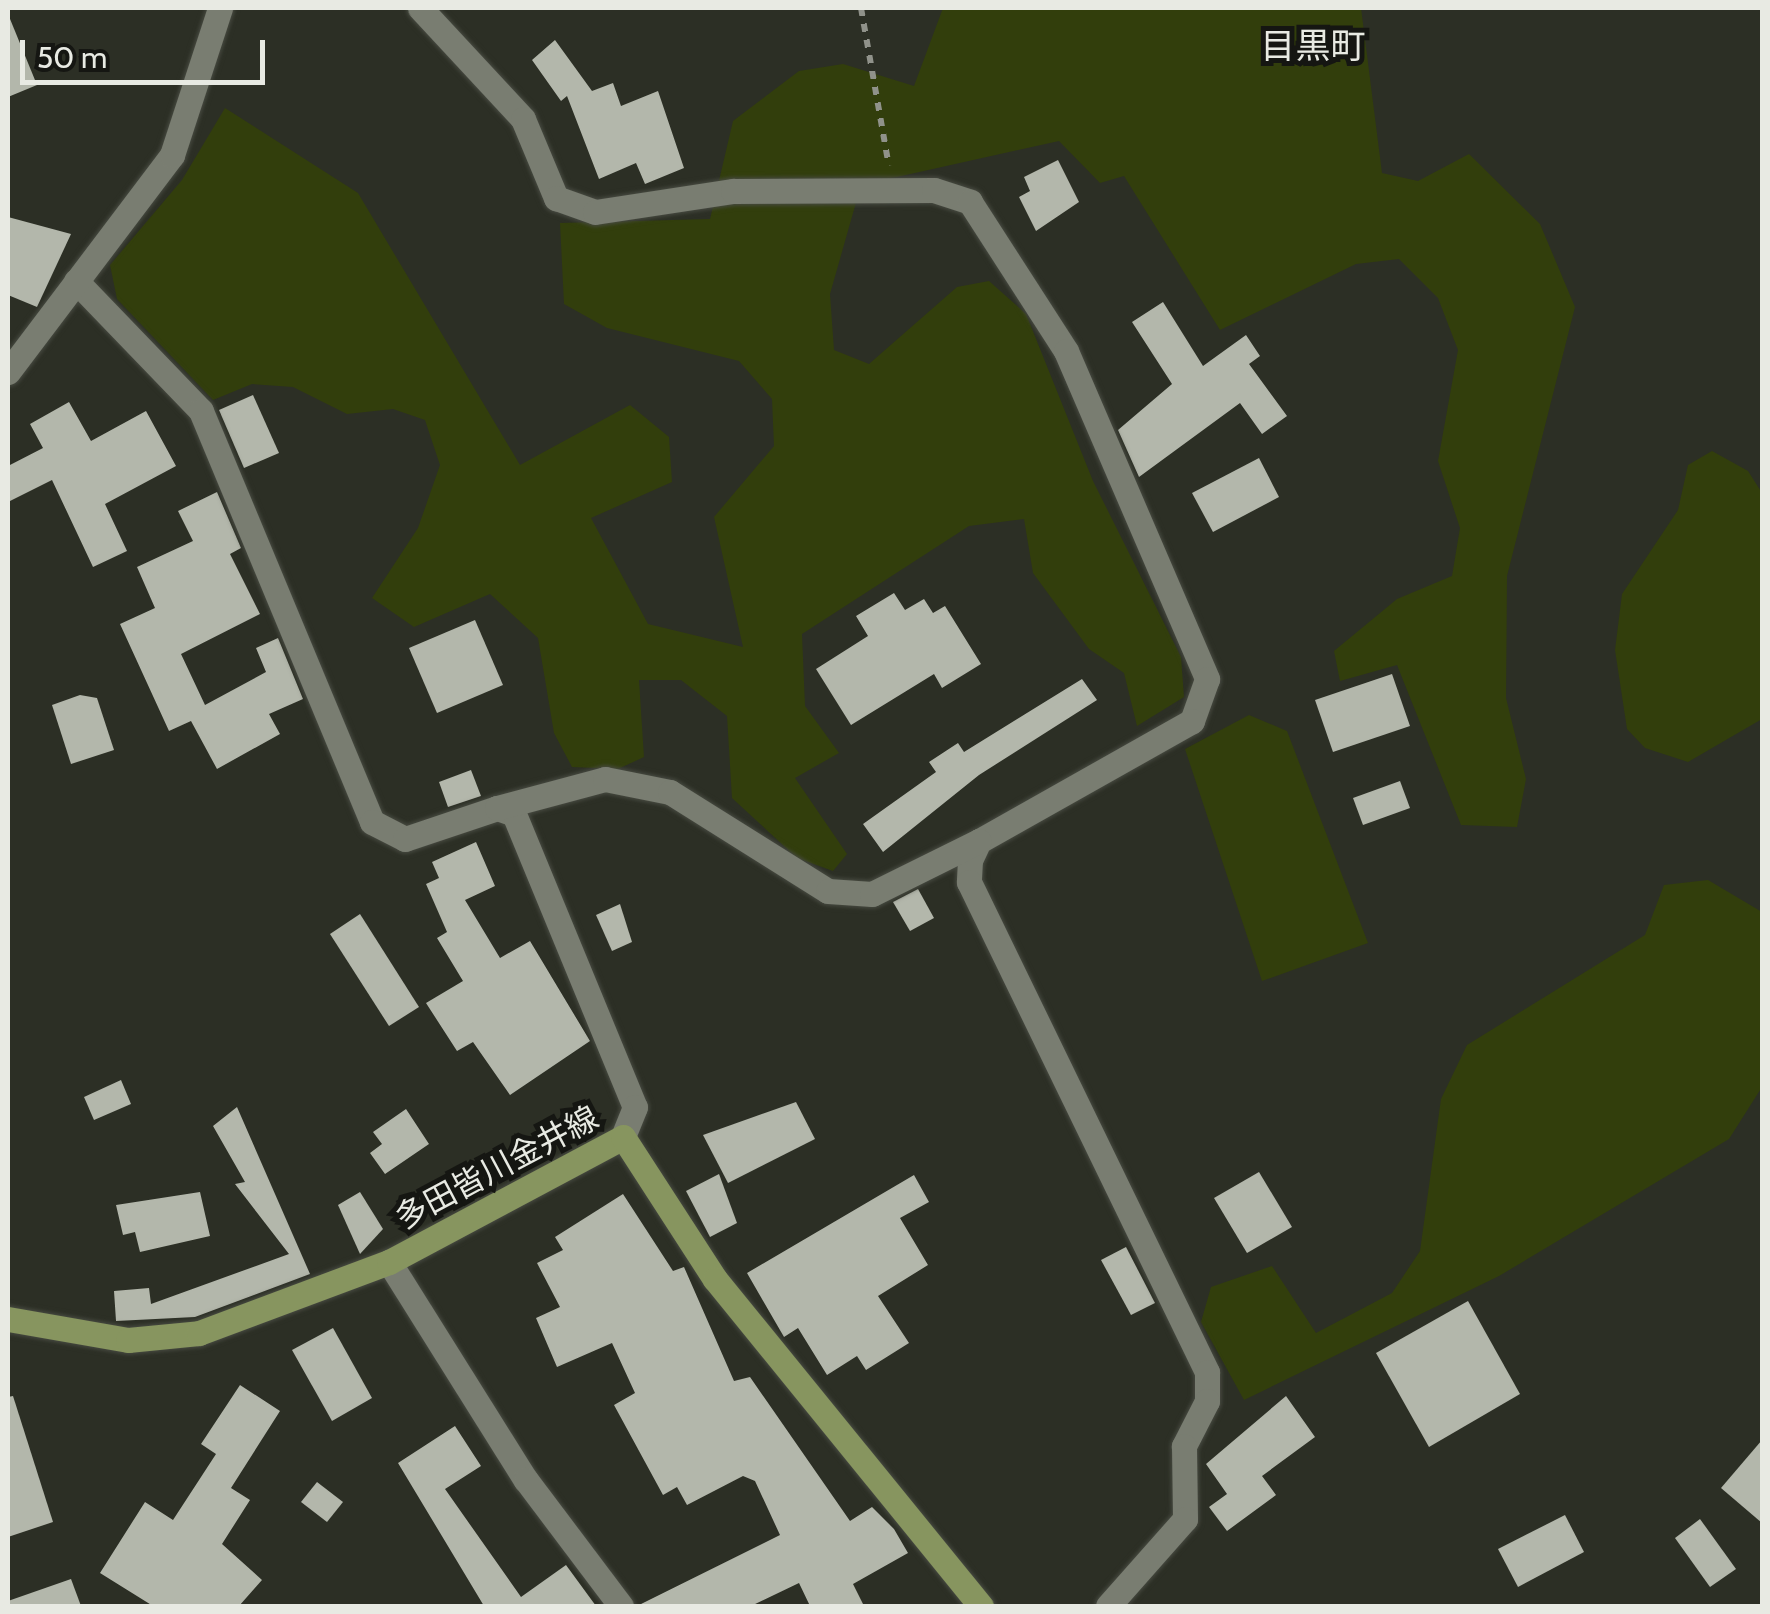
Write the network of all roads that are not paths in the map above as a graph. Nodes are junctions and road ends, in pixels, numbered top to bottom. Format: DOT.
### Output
graph roads {
  1 [pos="220,8"];
  2 [pos="420,8"];
  3 [pos="76,282"];
  4 [pos="8,372"];
  5 [pos="498,808"];
  6 [pos="978,841"];
  7 [pos="624,1137"];
  8 [pos="389,1262"];
  9 [pos="8,1318"];
  10 [pos="621,1606"];
  11 [pos="981,1606"];
  12 [pos="1108,1606"];
  1 -- 3 [label="street"];
  2 -- 6 [label="street"];
  3 -- 4 [label="street"];
  3 -- 5 [label="street"];
  5 -- 6 [label="street"];
  5 -- 7 [label="street"];
  6 -- 12 [label="street"];
  7 -- 8 [label="main road, 多田皆川金井線"];
  7 -- 11 [label="main road, 多田皆川金井線"];
  8 -- 9 [label="main road, 多田皆川金井線"];
  8 -- 10 [label="street"];
}
